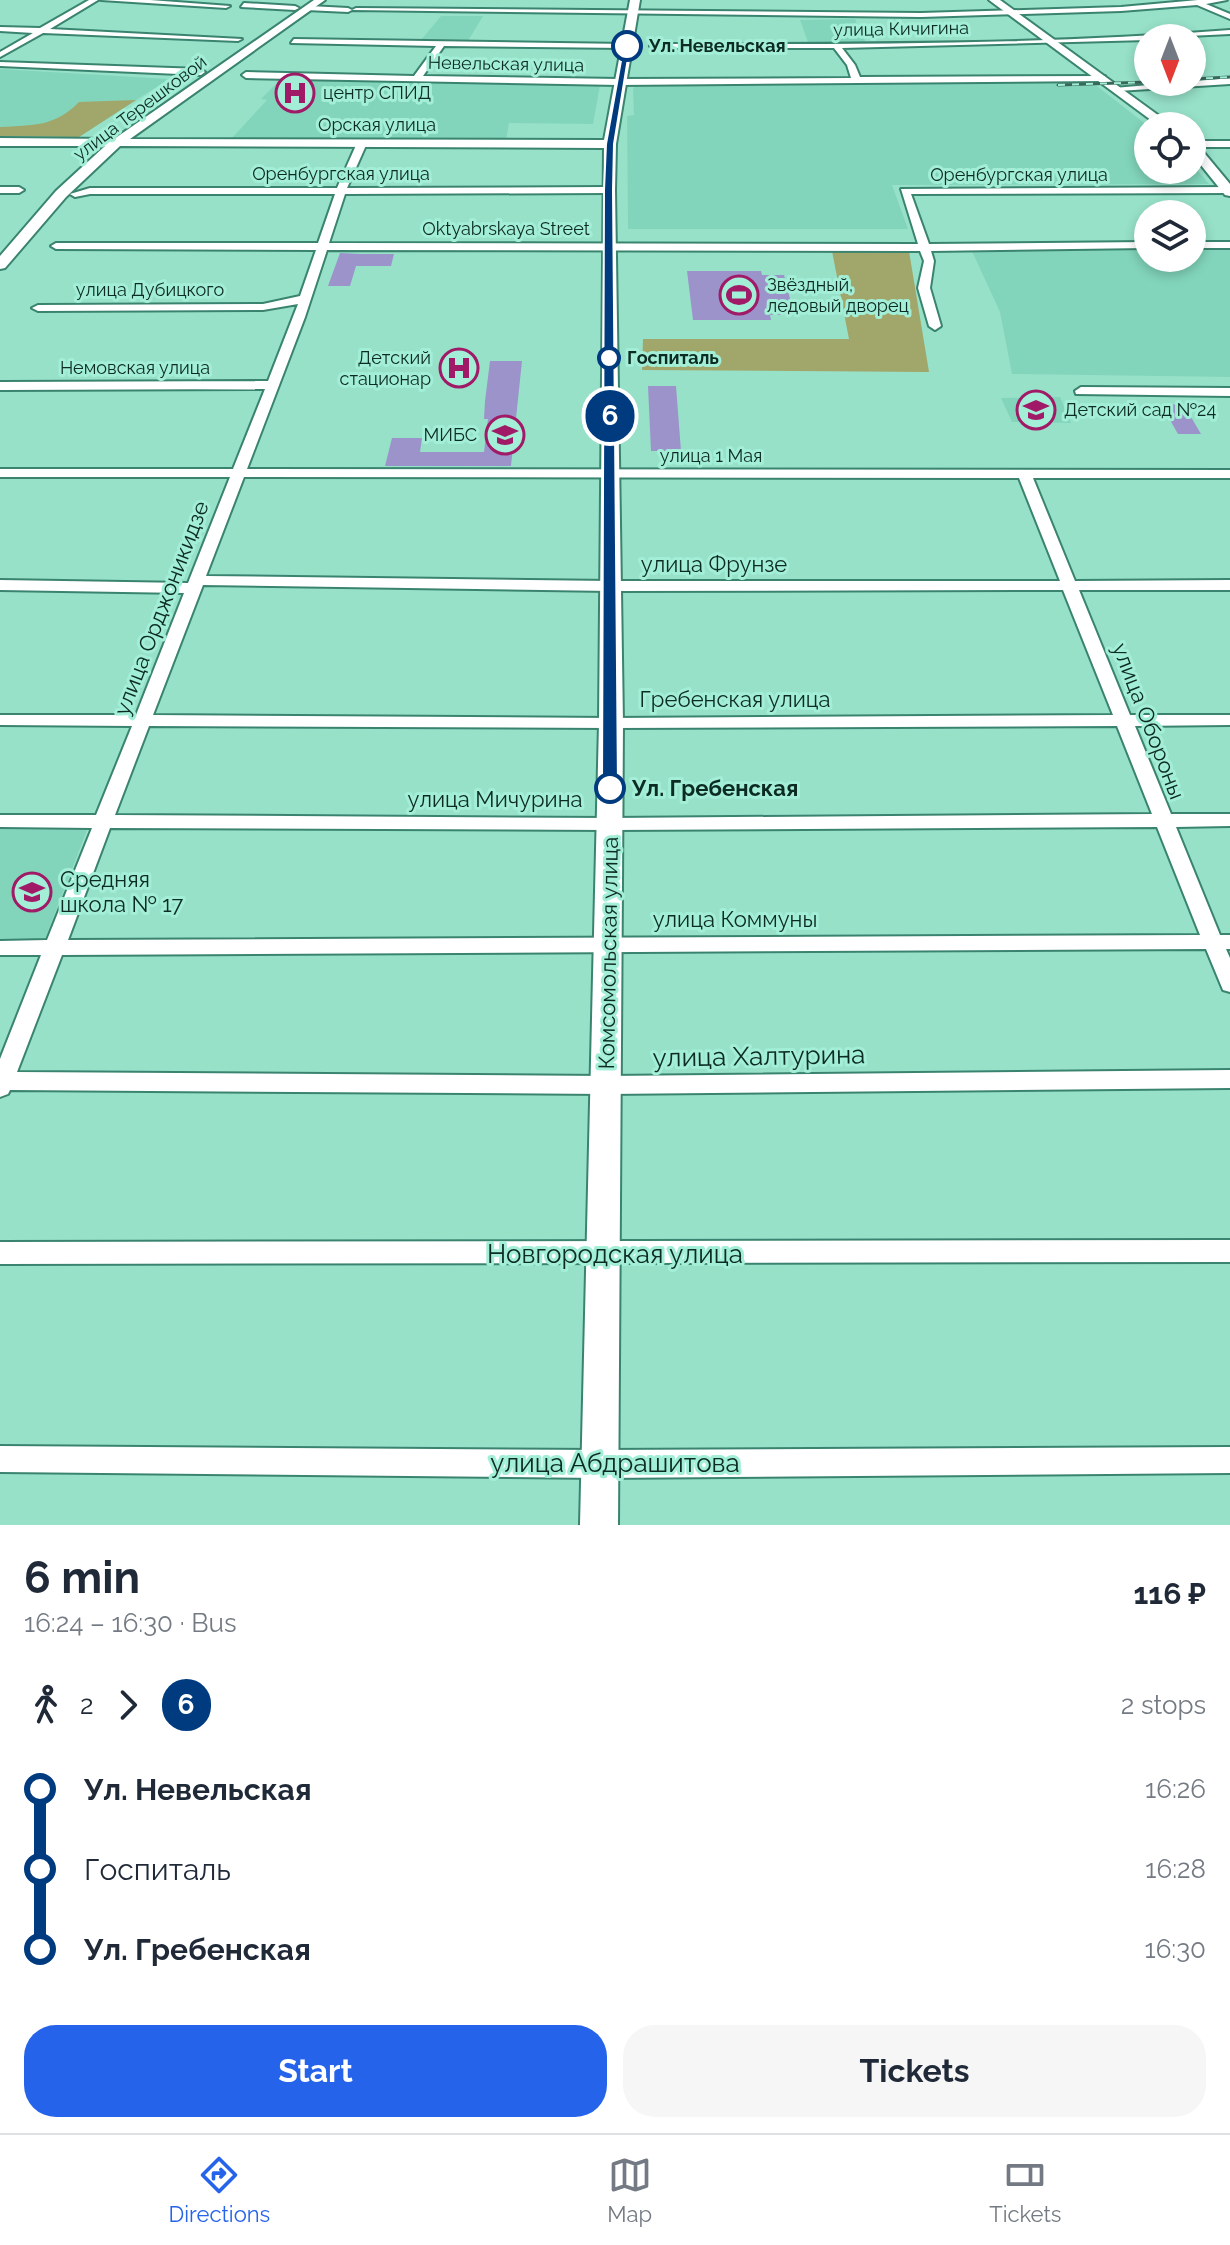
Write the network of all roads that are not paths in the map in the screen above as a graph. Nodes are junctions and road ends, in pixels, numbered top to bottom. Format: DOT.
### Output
graph roads {
  1 [pos="94,0"];
  2 [pos="105,0"];
  3 [pos="320,0"];
  4 [pos="475,0"];
  5 [pos="815,0"];
  6 [pos="994,0"];
  7 [pos="1223,0"];
  8 [pos="1193,1"];
  9 [pos="244,5"];
  10 [pos="303,5"];
  11 [pos="226,6"];
  12 [pos="634,7"];
  13 [pos="1010,12"];
  14 [pos="444,13"];
  15 [pos="465,13"];
  16 [pos="488,13"];
  17 [pos="824,16"];
  18 [pos="1230,17"];
  19 [pos="434,18"];
  20 [pos="483,23"];
  21 [pos="0,29"];
  22 [pos="425,29"];
  23 [pos="40,31"];
  24 [pos="1230,32"];
  25 [pos="477,33"];
  26 [pos="1206,34"];
  27 [pos="238,39"];
  28 [pos="1134,39"];
  29 [pos="294,41"];
  30 [pos="416,41"];
  31 [pos="443,42"];
  32 [pos="1053,42"];
  33 [pos="472,43"];
  34 [pos="627,46"];
  35 [pos="654,46"];
  36 [pos="836,46"];
  37 [pos="0,55"];
  38 [pos="0,64"];
  39 [pos="201,72"];
  40 [pos="246,75"];
  41 [pos="417,78"];
  42 [pos="1102,78"];
  43 [pos="857,81"];
  44 [pos="1230,81"];
  45 [pos="619,82"];
  46 [pos="1118,88"];
  47 [pos="1149,112"];
  48 [pos="0,142"];
  49 [pos="98,143"];
  50 [pos="116,143"];
  51 [pos="362,143"];
  52 [pos="610,144"];
  53 [pos="1230,144"];
  54 [pos="1206,145"];
  55 [pos="1206,162"];
  56 [pos="52,182"];
  57 [pos="0,190"];
  58 [pos="19,190"];
  59 [pos="341,190"];
  60 [pos="608,190"];
  61 [pos="1230,190"];
  62 [pos="75,194"];
  63 [pos="1134,245"];
  64 [pos="1206,245"];
  65 [pos="1230,245"];
  66 [pos="56,246"];
  67 [pos="324,246"];
  68 [pos="923,247"];
  69 [pos="607,248"];
  70 [pos="0,265"];
  71 [pos="305,299"];
  72 [pos="263,307"];
  73 [pos="38,308"];
  74 [pos="299,317"];
  75 [pos="935,326"];
  76 [pos="271,385"];
  77 [pos="0,386"];
  78 [pos="1081,391"];
  79 [pos="1230,392"];
  80 [pos="236,472"];
  81 [pos="0,473"];
  82 [pos="612,474"];
  83 [pos="1230,474"];
  84 [pos="1025,475"];
  85 [pos="196,584"];
  86 [pos="0,585"];
  87 [pos="1070,585"];
  88 [pos="1230,585"];
  89 [pos="611,586"];
  90 [pos="141,719"];
  91 [pos="0,720"];
  92 [pos="1230,720"];
  93 [pos="1123,721"];
  94 [pos="611,723"];
  95 [pos="1162,819"];
  96 [pos="102,820"];
  97 [pos="1230,820"];
  98 [pos="0,821"];
  99 [pos="610,824"];
  100 [pos="1221,942"];
  101 [pos="609,944"];
  102 [pos="54,947"];
  103 [pos="0,948"];
  104 [pos="1230,984"];
  105 [pos="1230,1079"];
  106 [pos="1,1083"];
  107 [pos="606,1085"];
  108 [pos="1230,1251"];
  109 [pos="0,1253"];
  110 [pos="605,1254"];
  111 [pos="0,1459"];
  112 [pos="1230,1460"];
  113 [pos="600,1464"];
  114 [pos="599,1525"];
  1 -- 23 [label="street"];
  2 -- 11 [label="street"];
  3 -- 10 [label="main road, улица Терешковой"];
  4 -- 15 [label="street"];
  5 -- 17 [label="street"];
  6 -- 13 [label="main road"];
  7 -- 8 [label="street"];
  8 -- 13 [label="street"];
  8 -- 18 [label="street"];
  9 -- 10 [label="street"];
  10 -- 14 [label="street"];
  10 -- 39 [label="main road, улица Терешковой"];
  10 -- 50 [label="main road, улица Терешковой"];
  12 -- 16 [label="street"];
  12 -- 17 [label="street"];
  12 -- 34 [label="main road, Комсомольская улица"];
  13 -- 17 [label="street"];
  13 -- 32 [label="main road"];
  14 -- 15 [label="street"];
  14 -- 19 [label="street"];
  15 -- 16 [label="street"];
  16 -- 20 [label="street"];
  21 -- 23 [label="street"];
  22 -- 30 [label="street"];
  23 -- 27 [label="street"];
  23 -- 37 [label="street"];
  24 -- 26 [label="street, улица Кичигина"];
  25 -- 33 [label="street"];
  28 -- 32 [label="street, улица Кичигина"];
  29 -- 30 [label="street"];
  30 -- 31 [label="street"];
  31 -- 33 [label="street"];
  31 -- 41 [label="street"];
  32 -- 36 [label="street, улица Кичигина"];
  32 -- 42 [label="main road"];
  33 -- 34 [label="street"];
  34 -- 45 [label="main road, Комсомольская улица"];
  35 -- 36 [label="street, улица Кичигина"];
  36 -- 43 [label="street"];
  38 -- 39 [label="street"];
  39 -- 49 [label="main road, улица Терешковой"];
  40 -- 41 [label="street, Невельская улица"];
  41 -- 45 [label="street, Невельская улица"];
  42 -- 43 [label="street, Невельская улица"];
  42 -- 46 [label="main road"];
  43 -- 45 [label="street, Невельская улица"];
  44 -- 46 [label="street"];
  45 -- 52 [label="main road, Комсомольская улица"];
  46 -- 47 [label="main road"];
  48 -- 49 [label="main road, Орская улица"];
  49 -- 50 [label="main road, Орская улица"];
  49 -- 56 [label="main road, улица Терешковой"];
  50 -- 51 [label="main road, Орская улица"];
  50 -- 70 [label="main road, улица Терешковой"];
  51 -- 52 [label="main road, Орская улица"];
  51 -- 59 [label="street, улица Орджоникидзе"];
  52 -- 60 [label="main road, Комсомольская улица"];
  53 -- 54 [label="street"];
  55 -- 61 [label="main road"];
  57 -- 58 [label="street"];
  59 -- 60 [label="street, Оренбургская улица"];
  59 -- 62 [label="street, Оренбургская улица"];
  59 -- 67 [label="street, улица Орджоникидзе"];
  60 -- 69 [label="main road, Комсомольская улица"];
  61 -- 68 [label="street, Оренбургская улица"];
  63 -- 68 [label="street, Oktyabrskaya Street"];
  64 -- 65 [label="street"];
  66 -- 67 [label="street, Oktyabrskaya Street"];
  67 -- 69 [label="street, Oktyabrskaya Street"];
  67 -- 71 [label="street, улица Орджоникидзе"];
  68 -- 69 [label="street, Oktyabrskaya Street"];
  68 -- 75 [label="street"];
  69 -- 82 [label="main road, Комсомольская улица"];
  71 -- 72 [label="street, улица Дубицкого"];
  71 -- 74 [label="street, улица Орджоникидзе"];
  72 -- 73 [label="street, улица Дубицкого"];
  72 -- 74 [label="street, улица Дубицкого"];
  74 -- 76 [label="street, улица Орджоникидзе"];
  76 -- 77 [label="street, Немовская улица"];
  76 -- 80 [label="street, улица Орджоникидзе"];
  78 -- 79 [label="street"];
  80 -- 81 [label="street, улица 1 Мая"];
  80 -- 82 [label="street, улица 1 Мая"];
  80 -- 85 [label="street, улица Орджоникидзе"];
  82 -- 84 [label="street, улица 1 Мая"];
  82 -- 89 [label="main road, Комсомольская улица"];
  83 -- 84 [label="street, улица 1 Мая"];
  84 -- 87 [label="street, улица Обороны"];
  85 -- 86 [label="street, улица Фрунзе"];
  85 -- 89 [label="street, улица Фрунзе"];
  85 -- 90 [label="street, улица Орджоникидзе"];
  87 -- 88 [label="street, улица Фрунзе"];
  87 -- 89 [label="street, улица Фрунзе"];
  87 -- 93 [label="street, улица Обороны"];
  89 -- 94 [label="main road, Комсомольская улица"];
  90 -- 91 [label="street, Гребенская улица"];
  90 -- 94 [label="street, Гребенская улица"];
  90 -- 96 [label="street, улица Орджоникидзе"];
  92 -- 93 [label="street, Гребенская улица"];
  93 -- 94 [label="street, Гребенская улица"];
  93 -- 95 [label="street, улица Обороны"];
  94 -- 99 [label="main road, Комсомольская улица"];
  95 -- 97 [label="street, улица Мичурина"];
  95 -- 99 [label="street, улица Мичурина"];
  95 -- 100 [label="street, улица Обороны"];
  96 -- 98 [label="street, улица Мичурина"];
  96 -- 99 [label="street, улица Мичурина"];
  96 -- 102 [label="street, улица Орджоникидзе"];
  99 -- 101 [label="main road, Комсомольская улица"];
  100 -- 101 [label="street, улица Коммуны"];
  100 -- 104 [label="street, улица Обороны"];
  101 -- 102 [label="street, улица Коммуны"];
  101 -- 107 [label="main road, Комсомольская улица"];
  102 -- 103 [label="street, улица Коммуны"];
  102 -- 106 [label="street, улица Орджоникидзе"];
  105 -- 107 [label="street, улица Халтурина"];
  106 -- 107 [label="street, улица Халтурина"];
  107 -- 110 [label="main road, Комсомольская улица"];
  108 -- 110 [label="street, Новгородская улица"];
  109 -- 110 [label="street, Новгородская улица"];
  110 -- 113 [label="main road, Комсомольская улица"];
  111 -- 113 [label="street, улица Абдрашитова"];
  112 -- 113 [label="street, улица Абдрашитова"];
  113 -- 114 [label="main road, Комсомольская улица"];
}
